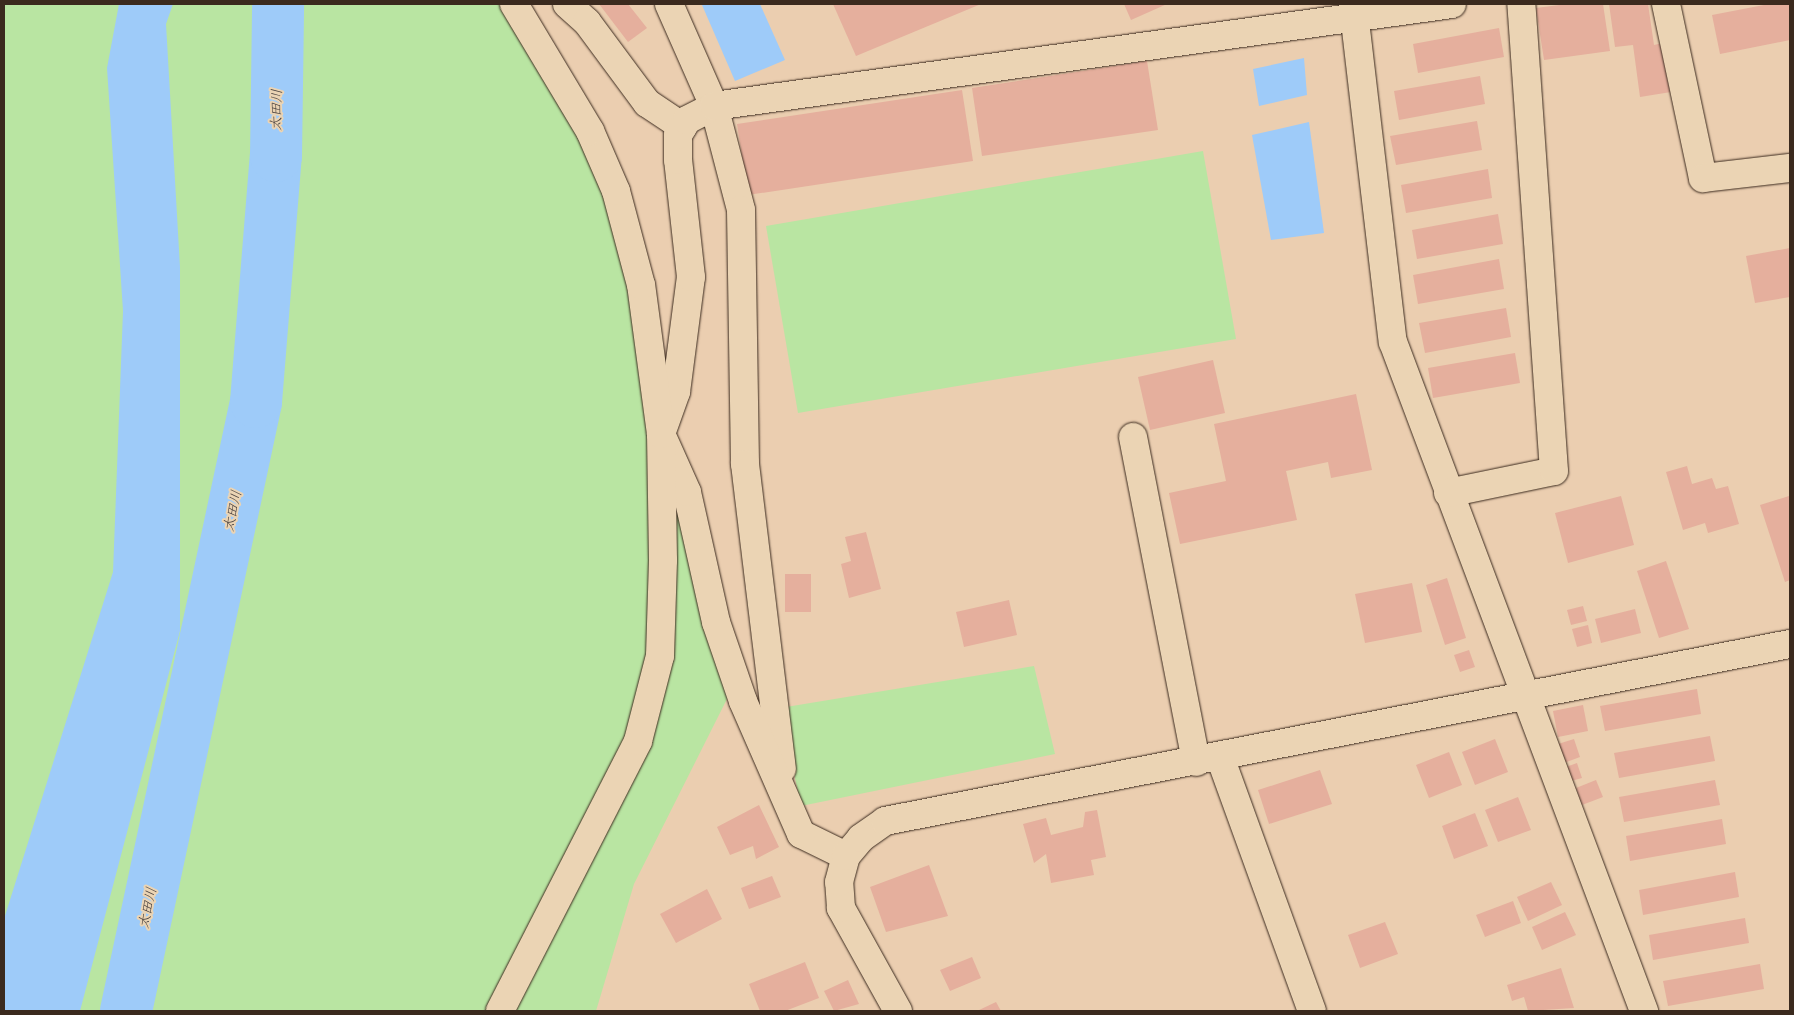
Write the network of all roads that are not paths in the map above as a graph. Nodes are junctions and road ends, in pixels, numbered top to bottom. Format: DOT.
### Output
graph roads {
  1 [pos="514,4"];
  2 [pos="567,4"];
  3 [pos="669,4"];
  4 [pos="1452,4"];
  5 [pos="1521,4"];
  6 [pos="1666,4"];
  7 [pos="1356,11"];
  8 [pos="714,106"];
  9 [pos="683,127"];
  10 [pos="1790,168"];
  11 [pos="661,434"];
  12 [pos="1133,437"];
  13 [pos="1448,493"];
  14 [pos="1790,644"];
  15 [pos="1523,696"];
  16 [pos="1208,760"];
  17 [pos="786,801"];
  18 [pos="846,856"];
  19 [pos="500,1011"];
  20 [pos="898,1011"];
  21 [pos="1312,1011"];
  22 [pos="1644,1011"];
  1 -- 11 [label="street"];
  2 -- 9 [label="street"];
  3 -- 8 [label="street"];
  4 -- 7 [label="street"];
  5 -- 13 [label="street"];
  6 -- 10 [label="street"];
  7 -- 8 [label="street"];
  7 -- 13 [label="street"];
  8 -- 9 [label="street"];
  8 -- 17 [label="street"];
  9 -- 11 [label="street"];
  11 -- 17 [label="street"];
  11 -- 19 [label="street"];
  12 -- 16 [label="street"];
  13 -- 15 [label="street"];
  14 -- 15 [label="street"];
  15 -- 16 [label="street"];
  15 -- 22 [label="street"];
  16 -- 18 [label="street"];
  16 -- 21 [label="street"];
  17 -- 18 [label="street"];
  18 -- 20 [label="street"];
}
